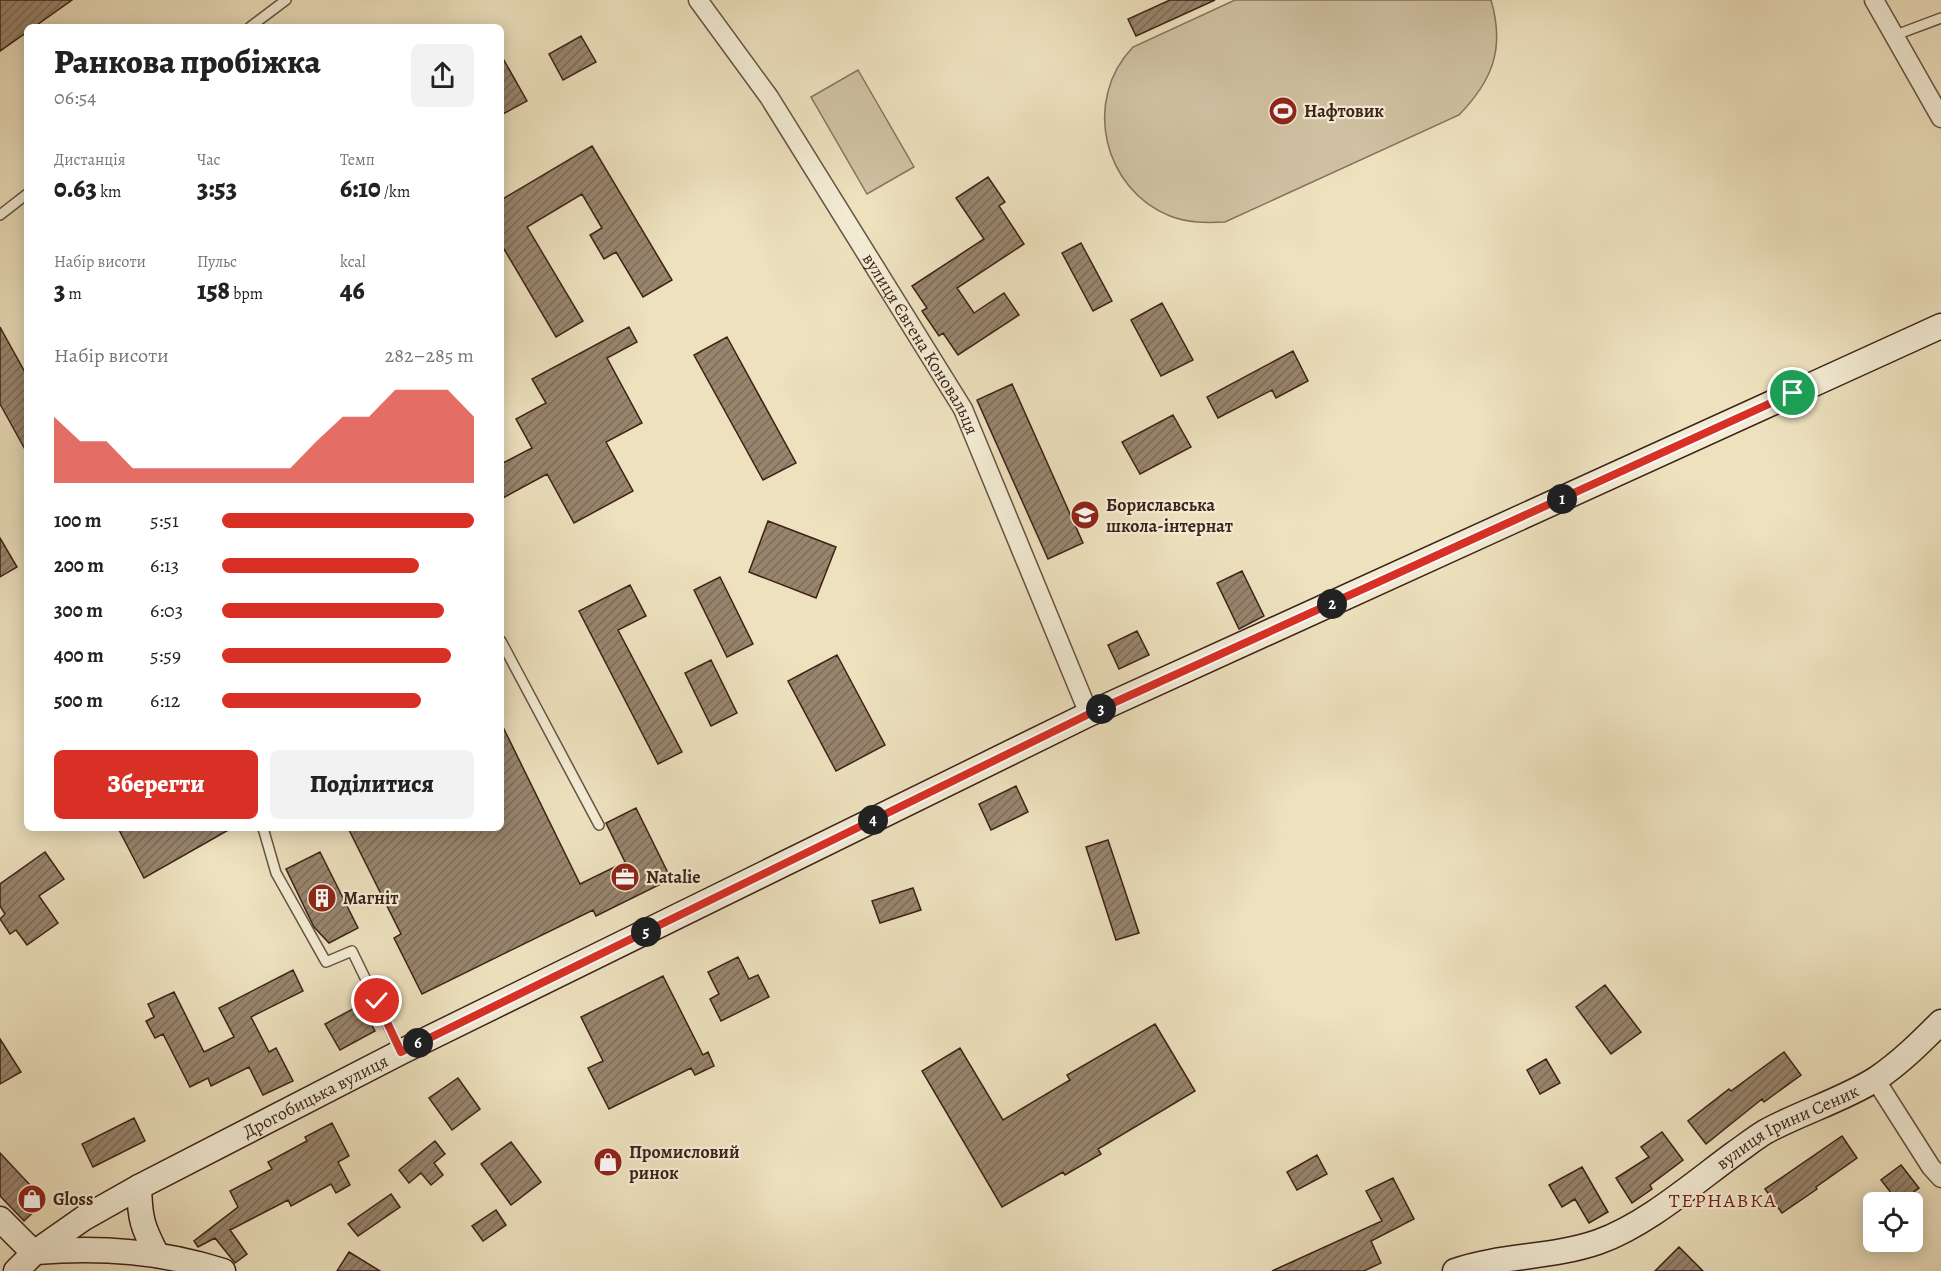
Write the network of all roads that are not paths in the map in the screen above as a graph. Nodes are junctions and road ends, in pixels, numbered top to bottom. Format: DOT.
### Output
graph roads {
  1 [pos="286,0"];
  2 [pos="698,0"];
  3 [pos="1874,0"];
  4 [pos="1941,18"];
  5 [pos="254,24"];
  6 [pos="1893,36"];
  7 [pos="1941,118"];
  8 [pos="24,196"];
  9 [pos="0,215"];
  10 [pos="1941,326"];
  11 [pos="504,647"];
  12 [pos="1089,714"];
  13 [pos="599,825"];
  14 [pos="264,831"];
  15 [pos="1941,1022"];
  16 [pos="401,1052"];
  17 [pos="1875,1079"];
  18 [pos="1941,1178"];
  19 [pos="139,1187"];
  20 [pos="0,1219"];
  21 [pos="34,1252"];
  22 [pos="157,1255"];
  23 [pos="16,1271"];
  24 [pos="223,1271"];
  25 [pos="1455,1271"];
  1 -- 5 [label="lane"];
  2 -- 12 [label="street, вулиця Євгена Коновальця"];
  3 -- 6 [label="street"];
  4 -- 6 [label="lane"];
  6 -- 7 [label="street"];
  8 -- 9 [label="lane"];
  10 -- 12 [label="main road, Дрогобицька вулиця"];
  11 -- 13 [label="lane"];
  12 -- 16 [label="main road, Дрогобицька вулиця"];
  14 -- 16 [label="lane"];
  15 -- 17 [label="main road, вулиця Ірини Сеник"];
  16 -- 19 [label="main road, Дрогобицька вулиця"];
  17 -- 18 [label="street"];
  17 -- 25 [label="main road, вулиця Ірини Сеник"];
  19 -- 21 [label="main road, Дрогобицька вулиця"];
  19 -- 22 [label="main road"];
  20 -- 21 [label="main road"];
  21 -- 22 [label="main road"];
  21 -- 23 [label="main road, Дрогобицька вулиця"];
  22 -- 24 [label="main road"];
}
